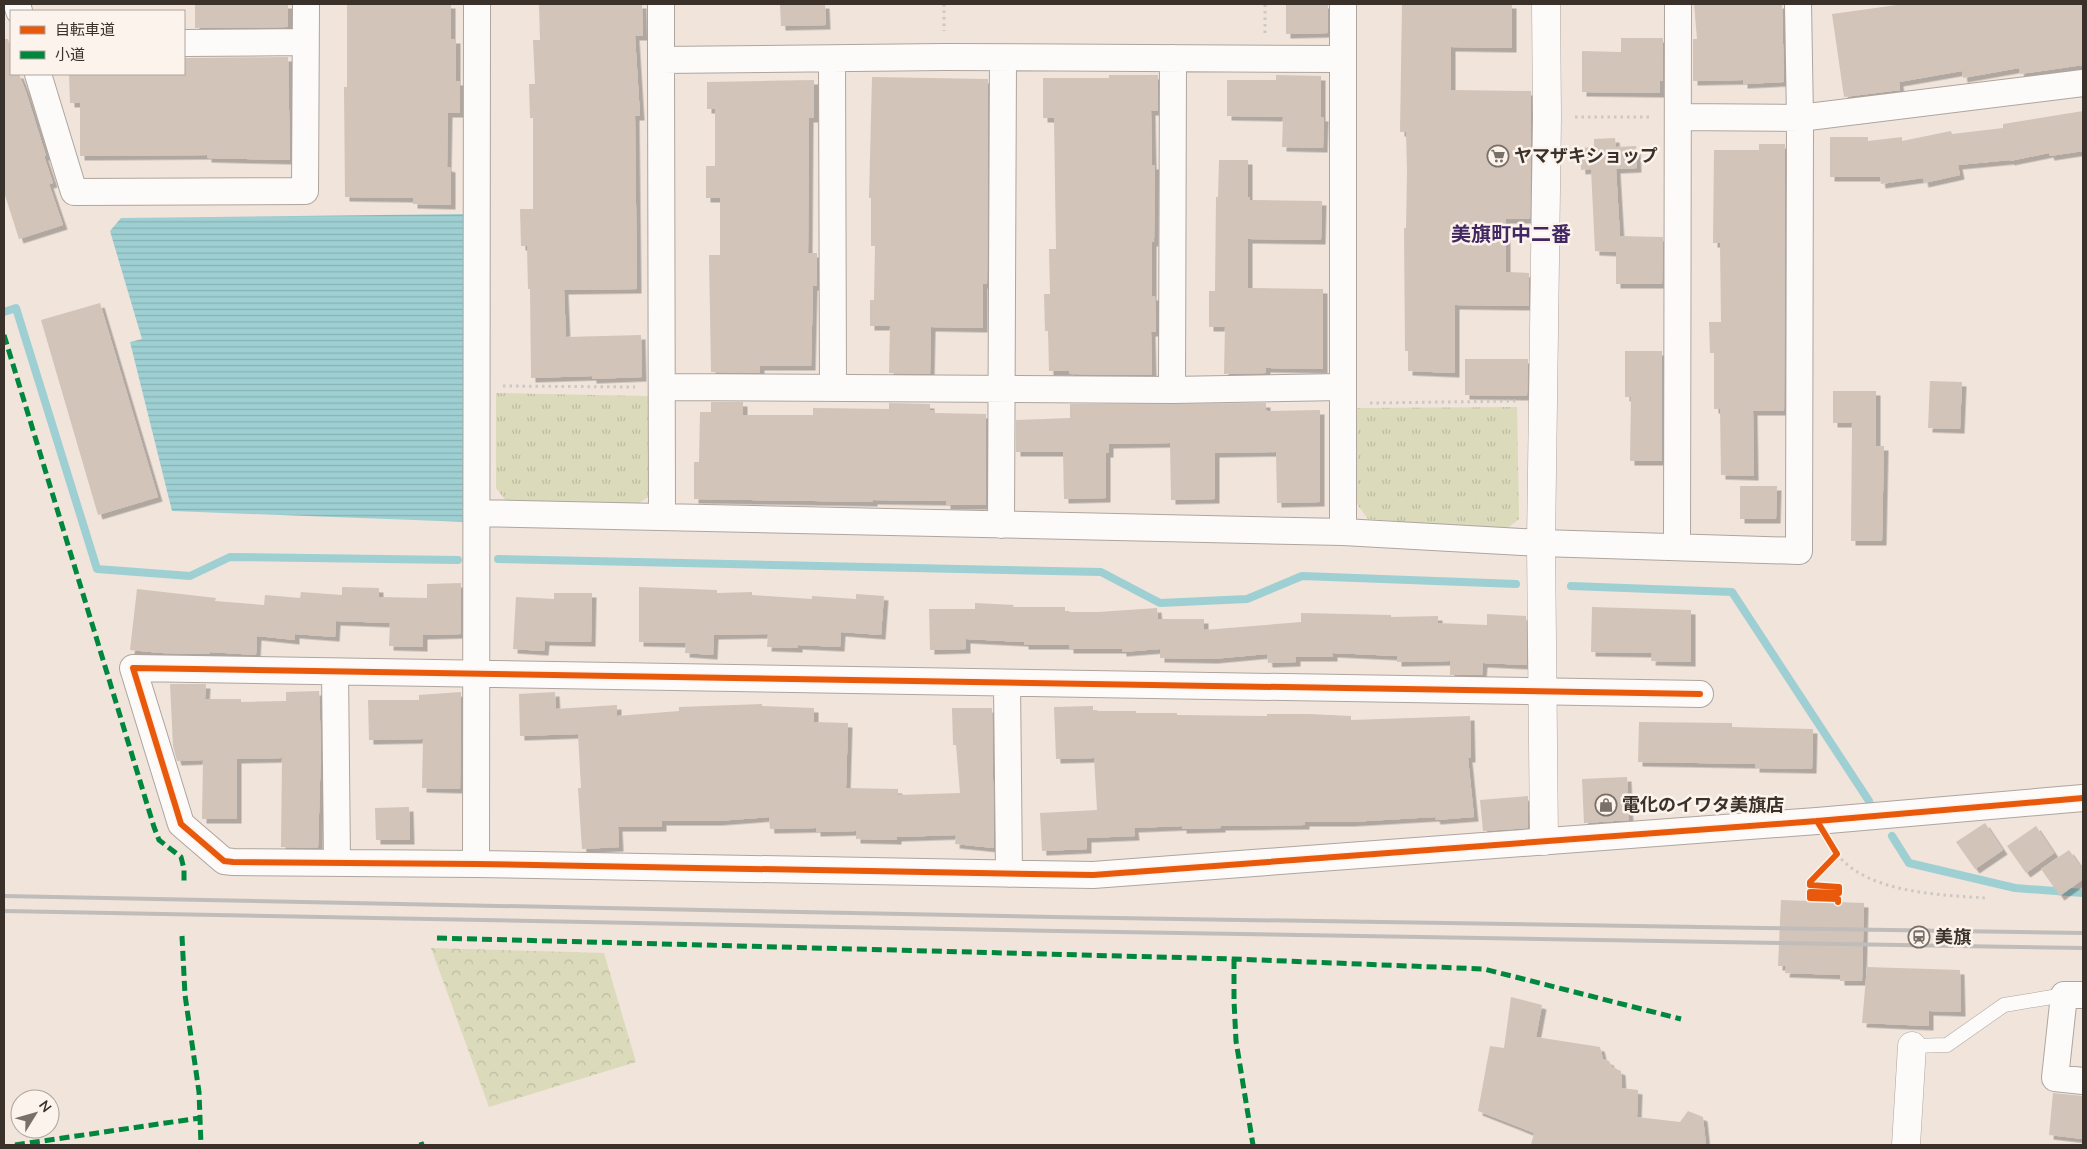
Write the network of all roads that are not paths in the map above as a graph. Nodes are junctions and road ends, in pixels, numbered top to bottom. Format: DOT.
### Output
graph roads {
  1 [pos="306,4"];
  2 [pos="477,4"];
  3 [pos="661,4"];
  4 [pos="1342,4"];
  5 [pos="1546,4"];
  6 [pos="1678,4"];
  7 [pos="1798,4"];
  8 [pos="305,42"];
  9 [pos="185,43"];
  10 [pos="1003,58"];
  11 [pos="1173,58"];
  12 [pos="832,59"];
  13 [pos="1342,59"];
  14 [pos="660,60"];
  15 [pos="38,75"];
  16 [pos="2083,84"];
  17 [pos="1679,117"];
  18 [pos="1800,118"];
  19 [pos="663,387"];
  20 [pos="833,388"];
  21 [pos="1001,390"];
  22 [pos="1172,390"];
  23 [pos="1342,395"];
  24 [pos="478,514"];
  25 [pos="662,517"];
  26 [pos="1001,526"];
  27 [pos="1343,532"];
  28 [pos="1541,543"];
  29 [pos="1677,547"];
  30 [pos="335,672"];
  31 [pos="477,673"];
  32 [pos="1008,684"];
  33 [pos="1542,690"];
  34 [pos="1700,694"];
  35 [pos="2083,798"];
  36 [pos="1544,841"];
  37 [pos="337,862"];
  38 [pos="476,864"];
  39 [pos="1009,874"];
  40 [pos="2074,995"];
  41 [pos="1912,1046"];
  42 [pos="2083,1081"];
  43 [pos="1906,1145"];
  1 -- 8 [label="street"];
  2 -- 24 [label="street"];
  3 -- 14 [label="street"];
  4 -- 13 [label="street"];
  5 -- 28 [label="street"];
  6 -- 17 [label="street"];
  7 -- 18 [label="street"];
  8 -- 9 [label="street"];
  8 -- 15 [label="street"];
  10 -- 11 [label="street"];
  10 -- 12 [label="street"];
  10 -- 21 [label="street"];
  11 -- 13 [label="street"];
  11 -- 22 [label="street"];
  12 -- 14 [label="street"];
  12 -- 20 [label="street"];
  13 -- 23 [label="street"];
  14 -- 19 [label="street"];
  16 -- 18 [label="street"];
  17 -- 18 [label="street"];
  17 -- 29 [label="street"];
  18 -- 29 [label="street"];
  19 -- 20 [label="street"];
  19 -- 25 [label="street"];
  20 -- 21 [label="street"];
  21 -- 22 [label="street"];
  21 -- 26 [label="street"];
  22 -- 23 [label="street"];
  23 -- 27 [label="street"];
  24 -- 25 [label="street"];
  24 -- 31 [label="street"];
  25 -- 26 [label="street"];
  26 -- 27 [label="street"];
  27 -- 28 [label="street"];
  28 -- 29 [label="street"];
  28 -- 33 [label="street"];
  30 -- 31 [label="street"];
  30 -- 37 [label="street"];
  30 -- 37 [label="street"];
  31 -- 32 [label="street"];
  31 -- 38 [label="street"];
  32 -- 33 [label="street"];
  32 -- 39 [label="street"];
  33 -- 34 [label="street"];
  33 -- 36 [label="street"];
  35 -- 36 [label="street"];
  36 -- 39 [label="street"];
  37 -- 38 [label="street"];
  38 -- 39 [label="street"];
  40 -- 41 [label="lane"];
  40 -- 42 [label="street"];
  41 -- 43 [label="street"];
}
